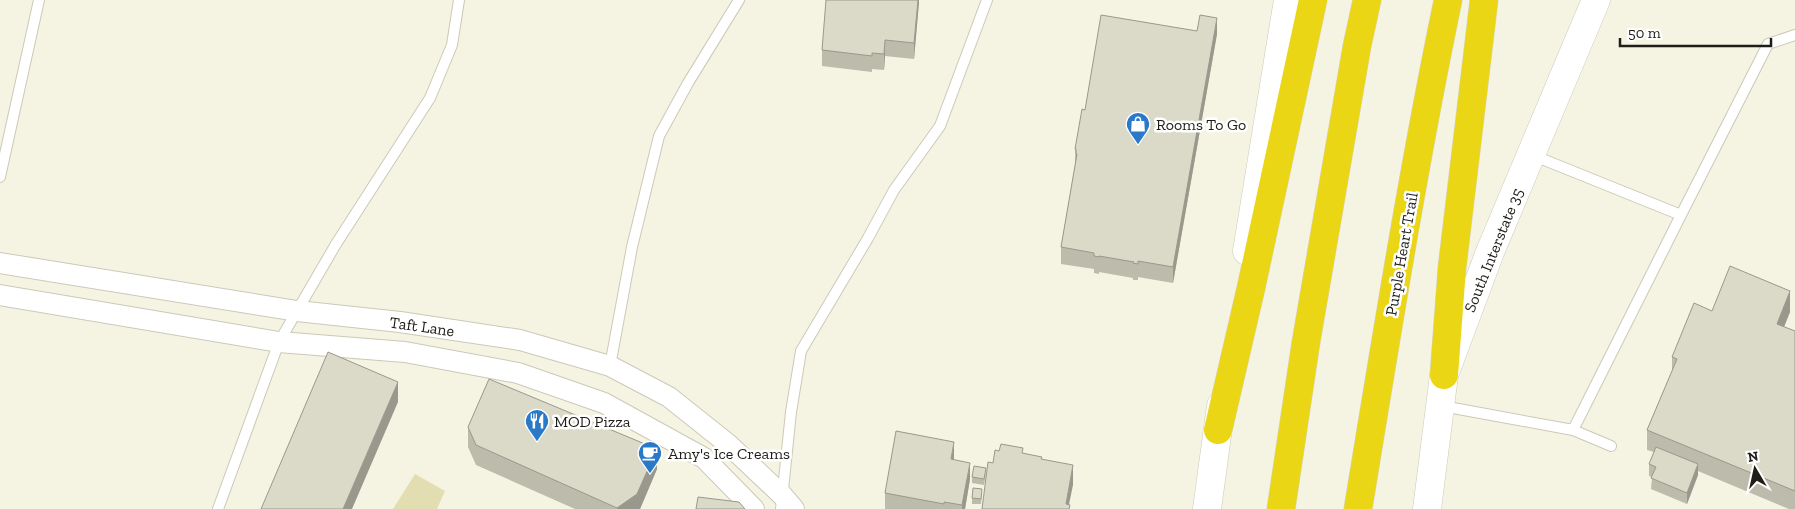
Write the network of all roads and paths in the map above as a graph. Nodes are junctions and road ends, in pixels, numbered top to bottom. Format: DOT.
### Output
graph roads {
  1 [pos="39,0"];
  2 [pos="459,0"];
  3 [pos="739,0"];
  4 [pos="987,0"];
  5 [pos="1367,0"];
  6 [pos="1448,0"];
  7 [pos="1484,0"];
  8 [pos="1596,0"];
  9 [pos="1292,1"];
  10 [pos="1795,35"];
  11 [pos="1532,155"];
  12 [pos="0,177"];
  13 [pos="1681,215"];
  14 [pos="0,262"];
  15 [pos="0,295"];
  16 [pos="297,311"];
  17 [pos="279,342"];
  18 [pos="610,366"];
  19 [pos="1444,374"];
  20 [pos="1441,406"];
  21 [pos="1218,430"];
  22 [pos="1573,430"];
  23 [pos="1611,446"];
  24 [pos="786,504"];
  25 [pos="218,509"];
  26 [pos="754,509"];
  27 [pos="1207,509"];
  28 [pos="1281,509"];
  29 [pos="1358,509"];
  30 [pos="1427,509"];
  1 -- 12 [label="lane"];
  2 -- 16 [label="lane"];
  3 -- 18 [label="lane"];
  4 -- 24 [label="lane"];
  5 -- 28 [label="highway"];
  6 -- 29 [label="highway, Purple Heart Trail"];
  7 -- 19 [label="highway"];
  8 -- 11 [label="main road, South Interstate 35"];
  9 -- 21 [label="highway"];
  10 -- 13 [label="lane"];
  11 -- 13 [label="lane"];
  11 -- 19 [label="main road, South Interstate 35"];
  13 -- 22 [label="lane"];
  14 -- 16 [label="street, Taft Lane"];
  15 -- 17 [label="street, Taft Lane"];
  16 -- 17 [label="lane"];
  16 -- 18 [label="street, Taft Lane"];
  17 -- 25 [label="lane"];
  17 -- 26 [label="street, Taft Lane"];
  18 -- 24 [label="street, Taft Lane"];
  19 -- 20 [label="main road, South Interstate 35"];
  20 -- 22 [label="lane"];
  20 -- 30 [label="main road, South Interstate 35"];
  21 -- 27 [label="main road"];
  22 -- 23 [label="lane"];
}
